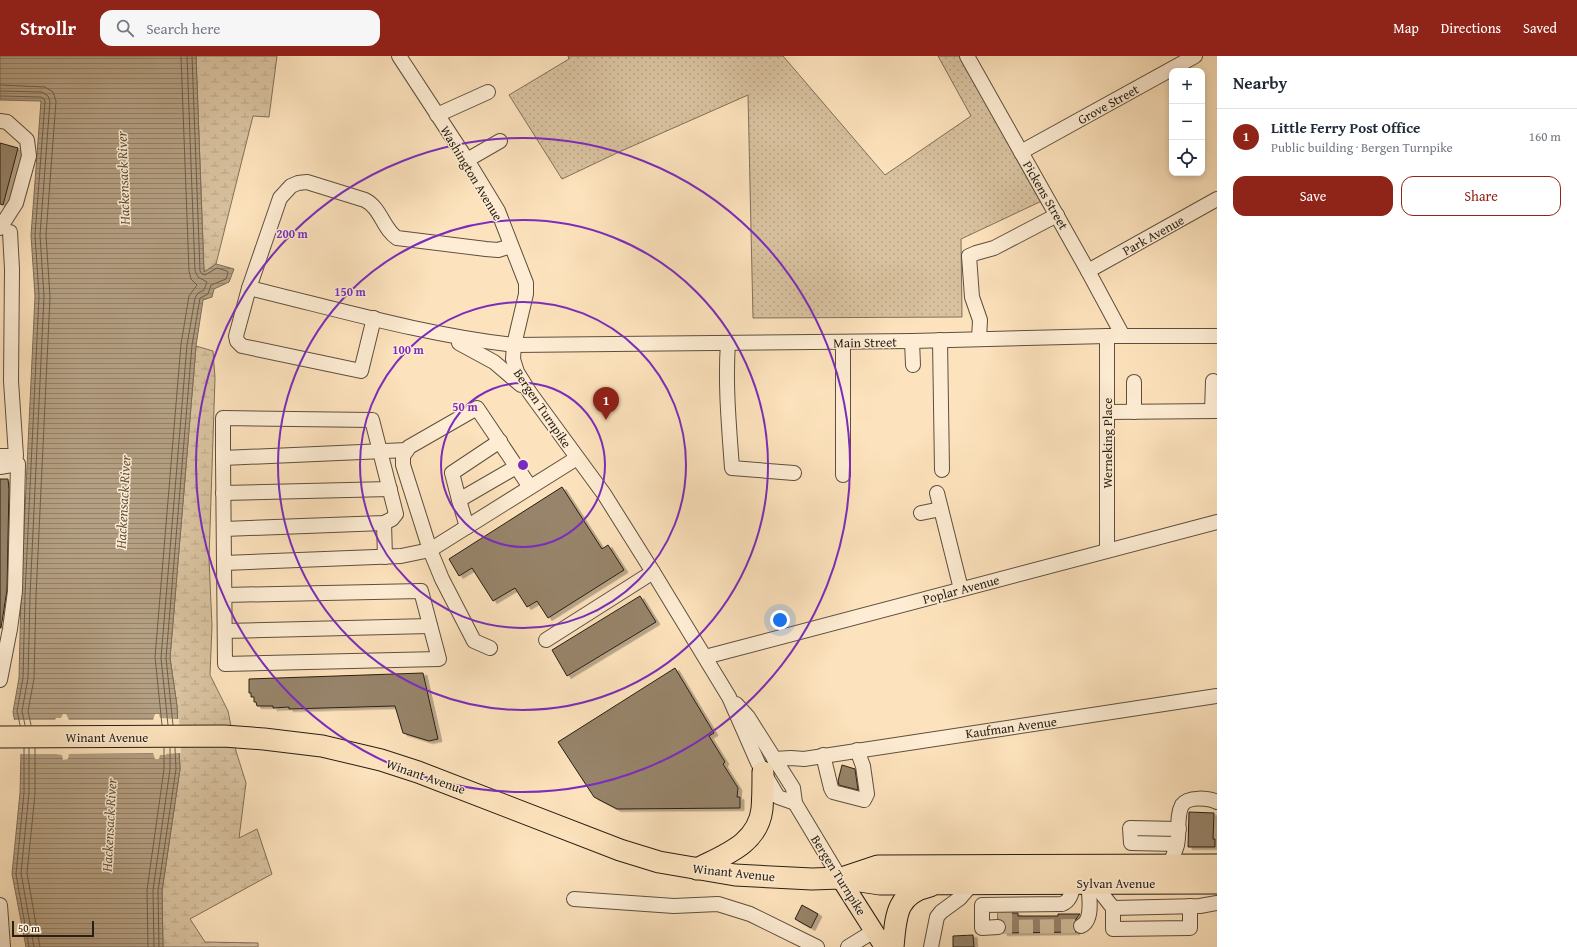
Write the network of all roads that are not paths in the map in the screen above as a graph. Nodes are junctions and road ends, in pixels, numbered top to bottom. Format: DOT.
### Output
graph roads {
  1 [pos="399,56"];
  2 [pos="967,56"];
  3 [pos="1195,56"];
  4 [pos="488,92"];
  5 [pos="437,115"];
  6 [pos="0,121"];
  7 [pos="500,141"];
  8 [pos="1021,152"];
  9 [pos="467,160"];
  10 [pos="1217,199"];
  11 [pos="1057,215"];
  12 [pos="7,231"];
  13 [pos="512,246"];
  14 [pos="6,269"];
  15 [pos="1088,271"];
  16 [pos="249,288"];
  17 [pos="374,318"];
  18 [pos="442,335"];
  19 [pos="1107,336"];
  20 [pos="1122,336"];
  21 [pos="1217,336"];
  22 [pos="979,339"];
  23 [pos="940,340"];
  24 [pos="912,341"];
  25 [pos="843,342"];
  26 [pos="728,343"];
  27 [pos="0,345"];
  28 [pos="514,345"];
  29 [pos="11,357"];
  30 [pos="913,365"];
  31 [pos="1213,381"];
  32 [pos="1134,382"];
  33 [pos="530,393"];
  34 [pos="7,409"];
  35 [pos="1215,411"];
  36 [pos="1107,412"];
  37 [pos="1134,412"];
  38 [pos="500,441"];
  39 [pos="407,450"];
  40 [pos="379,452"];
  41 [pos="0,456"];
  42 [pos="223,458"];
  43 [pos="577,458"];
  44 [pos="0,467"];
  45 [pos="516,467"];
  46 [pos="942,470"];
  47 [pos="794,474"];
  48 [pos="843,475"];
  49 [pos="530,487"];
  50 [pos="390,489"];
  51 [pos="223,493"];
  52 [pos="937,493"];
  53 [pos="459,500"];
  54 [pos="941,509"];
  55 [pos="921,514"];
  56 [pos="1217,522"];
  57 [pos="384,523"];
  58 [pos="467,527"];
  59 [pos="224,529"];
  60 [pos="430,550"];
  61 [pos="1107,550"];
  62 [pos="386,557"];
  63 [pos="224,563"];
  64 [pos="653,572"];
  65 [pos="962,589"];
  66 [pos="224,595"];
  67 [pos="430,626"];
  68 [pos="225,631"];
  69 [pos="546,640"];
  70 [pos="490,648"];
  71 [pos="705,657"];
  72 [pos="0,680"];
  73 [pos="1217,696"];
  74 [pos="0,737"];
  75 [pos="857,750"];
  76 [pos="823,755"];
  77 [pos="804,759"];
  78 [pos="769,766"];
  79 [pos="793,788"];
  80 [pos="1217,802"];
  81 [pos="795,803"];
  82 [pos="1179,829"];
  83 [pos="1177,844"];
  84 [pos="1170,865"];
  85 [pos="1217,865"];
  86 [pos="697,869"];
  87 [pos="1015,875"];
  88 [pos="840,878"];
  89 [pos="1088,883"];
  90 [pos="1217,883"];
  91 [pos="942,884"];
  92 [pos="972,884"];
  93 [pos="574,899"];
  94 [pos="1217,903"];
  95 [pos="1055,904"];
  96 [pos="0,906"];
  97 [pos="948,906"];
  98 [pos="1190,906"];
  99 [pos="1113,908"];
  100 [pos="1018,914"];
  101 [pos="998,921"];
  102 [pos="1081,926"];
  103 [pos="874,931"];
  104 [pos="3,947"];
  105 [pos="817,947"];
  106 [pos="848,947"];
  107 [pos="884,947"];
  108 [pos="893,947"];
  109 [pos="931,947"];
  1 -- 5 [label="street, Washington Avenue"];
  2 -- 8 [label="street, Pickens Street"];
  3 -- 8 [label="street, Grove Street"];
  4 -- 5 [label="street"];
  5 -- 9 [label="street, Washington Avenue"];
  6 -- 12 [label="street"];
  7 -- 9 [label="street"];
  8 -- 11 [label="street, Pickens Street"];
  9 -- 13 [label="street, Washington Avenue"];
  10 -- 15 [label="street, Park Avenue"];
  11 -- 15 [label="street, Pickens Street"];
  11 -- 22 [label="street"];
  12 -- 14 [label="street"];
  13 -- 16 [label="street"];
  13 -- 28 [label="street, Washington Avenue"];
  14 -- 29 [label="street"];
  15 -- 20 [label="street, Pickens Street"];
  16 -- 17 [label="street"];
  16 -- 17 [label="street"];
  17 -- 18 [label="street"];
  18 -- 28 [label="street"];
  18 -- 33 [label="street"];
  19 -- 20 [label="street, Main Street"];
  19 -- 22 [label="street, Main Street"];
  19 -- 36 [label="street, Werneking Place"];
  20 -- 21 [label="street, Main Street"];
  22 -- 23 [label="street, Main Street"];
  23 -- 24 [label="street, Main Street"];
  23 -- 46 [label="street"];
  24 -- 25 [label="street, Main Street"];
  24 -- 30 [label="street"];
  25 -- 26 [label="street, Main Street"];
  25 -- 48 [label="street"];
  26 -- 28 [label="street, Main Street"];
  26 -- 47 [label="street"];
  27 -- 29 [label="street"];
  28 -- 33 [label="street, Bergen Turnpike"];
  29 -- 34 [label="street"];
  31 -- 35 [label="street"];
  32 -- 37 [label="street"];
  33 -- 43 [label="street, Bergen Turnpike"];
  34 -- 41 [label="street"];
  35 -- 37 [label="street"];
  36 -- 37 [label="street"];
  36 -- 61 [label="street, Werneking Place"];
  38 -- 39 [label="street"];
  38 -- 45 [label="street"];
  38 -- 53 [label="street"];
  39 -- 40 [label="street"];
  39 -- 60 [label="street"];
  40 -- 42 [label="street"];
  40 -- 42 [label="street"];
  40 -- 50 [label="street"];
  42 -- 51 [label="street"];
  43 -- 49 [label="street"];
  43 -- 64 [label="street, Bergen Turnpike"];
  44 -- 72 [label="street"];
  45 -- 49 [label="street"];
  45 -- 53 [label="street"];
  49 -- 58 [label="street"];
  50 -- 51 [label="street"];
  50 -- 57 [label="street"];
  51 -- 59 [label="street"];
  52 -- 54 [label="street"];
  53 -- 58 [label="street"];
  54 -- 55 [label="street"];
  54 -- 65 [label="street"];
  56 -- 61 [label="street, Poplar Avenue"];
  57 -- 59 [label="street"];
  57 -- 62 [label="street"];
  58 -- 60 [label="street"];
  59 -- 63 [label="street"];
  60 -- 62 [label="street"];
  60 -- 70 [label="street"];
  61 -- 65 [label="street, Poplar Avenue"];
  62 -- 63 [label="street"];
  63 -- 66 [label="street"];
  64 -- 69 [label="street"];
  64 -- 71 [label="street, Bergen Turnpike"];
  65 -- 71 [label="street, Poplar Avenue"];
  66 -- 67 [label="street"];
  66 -- 68 [label="street"];
  67 -- 68 [label="street"];
  67 -- 68 [label="street"];
  71 -- 78 [label="street, Bergen Turnpike"];
  73 -- 75 [label="street, Kaufman Avenue"];
  74 -- 86 [label="highway, Winant Avenue"];
  75 -- 76 [label="street, Kaufman Avenue"];
  75 -- 76 [label="street"];
  76 -- 77 [label="street, Kaufman Avenue"];
  77 -- 78 [label="street, Kaufman Avenue"];
  77 -- 79 [label="street"];
  78 -- 79 [label="street, Bergen Turnpike"];
  78 -- 81 [label="street, Bergen Turnpike"];
  78 -- 86 [label="highway"];
  79 -- 81 [label="street, Bergen Turnpike"];
  80 -- 82 [label="street"];
  81 -- 88 [label="street, Bergen Turnpike"];
  82 -- 83 [label="street"];
  82 -- 83 [label="street"];
  83 -- 84 [label="street"];
  84 -- 85 [label="highway, Sylvan Avenue"];
  84 -- 87 [label="highway, Sylvan Avenue"];
  86 -- 88 [label="highway, Winant Avenue"];
  87 -- 88 [label="highway"];
  87 -- 89 [label="highway, Sylvan Avenue"];
  87 -- 92 [label="highway"];
  88 -- 91 [label="highway"];
  88 -- 103 [label="main road, Bergen Turnpike"];
  89 -- 90 [label="highway, Sylvan Avenue"];
  89 -- 95 [label="street"];
  89 -- 99 [label="street"];
  89 -- 102 [label="street"];
  91 -- 92 [label="highway"];
  91 -- 97 [label="street"];
  91 -- 108 [label="highway"];
  92 -- 97 [label="street"];
  93 -- 105 [label="street"];
  94 -- 98 [label="street"];
  95 -- 100 [label="street"];
  95 -- 101 [label="street"];
  96 -- 104 [label="street"];
  97 -- 109 [label="street"];
  98 -- 99 [label="street"];
  98 -- 99 [label="street"];
  103 -- 106 [label="street"];
  103 -- 107 [label="main road, Bergen Turnpike"];
}
